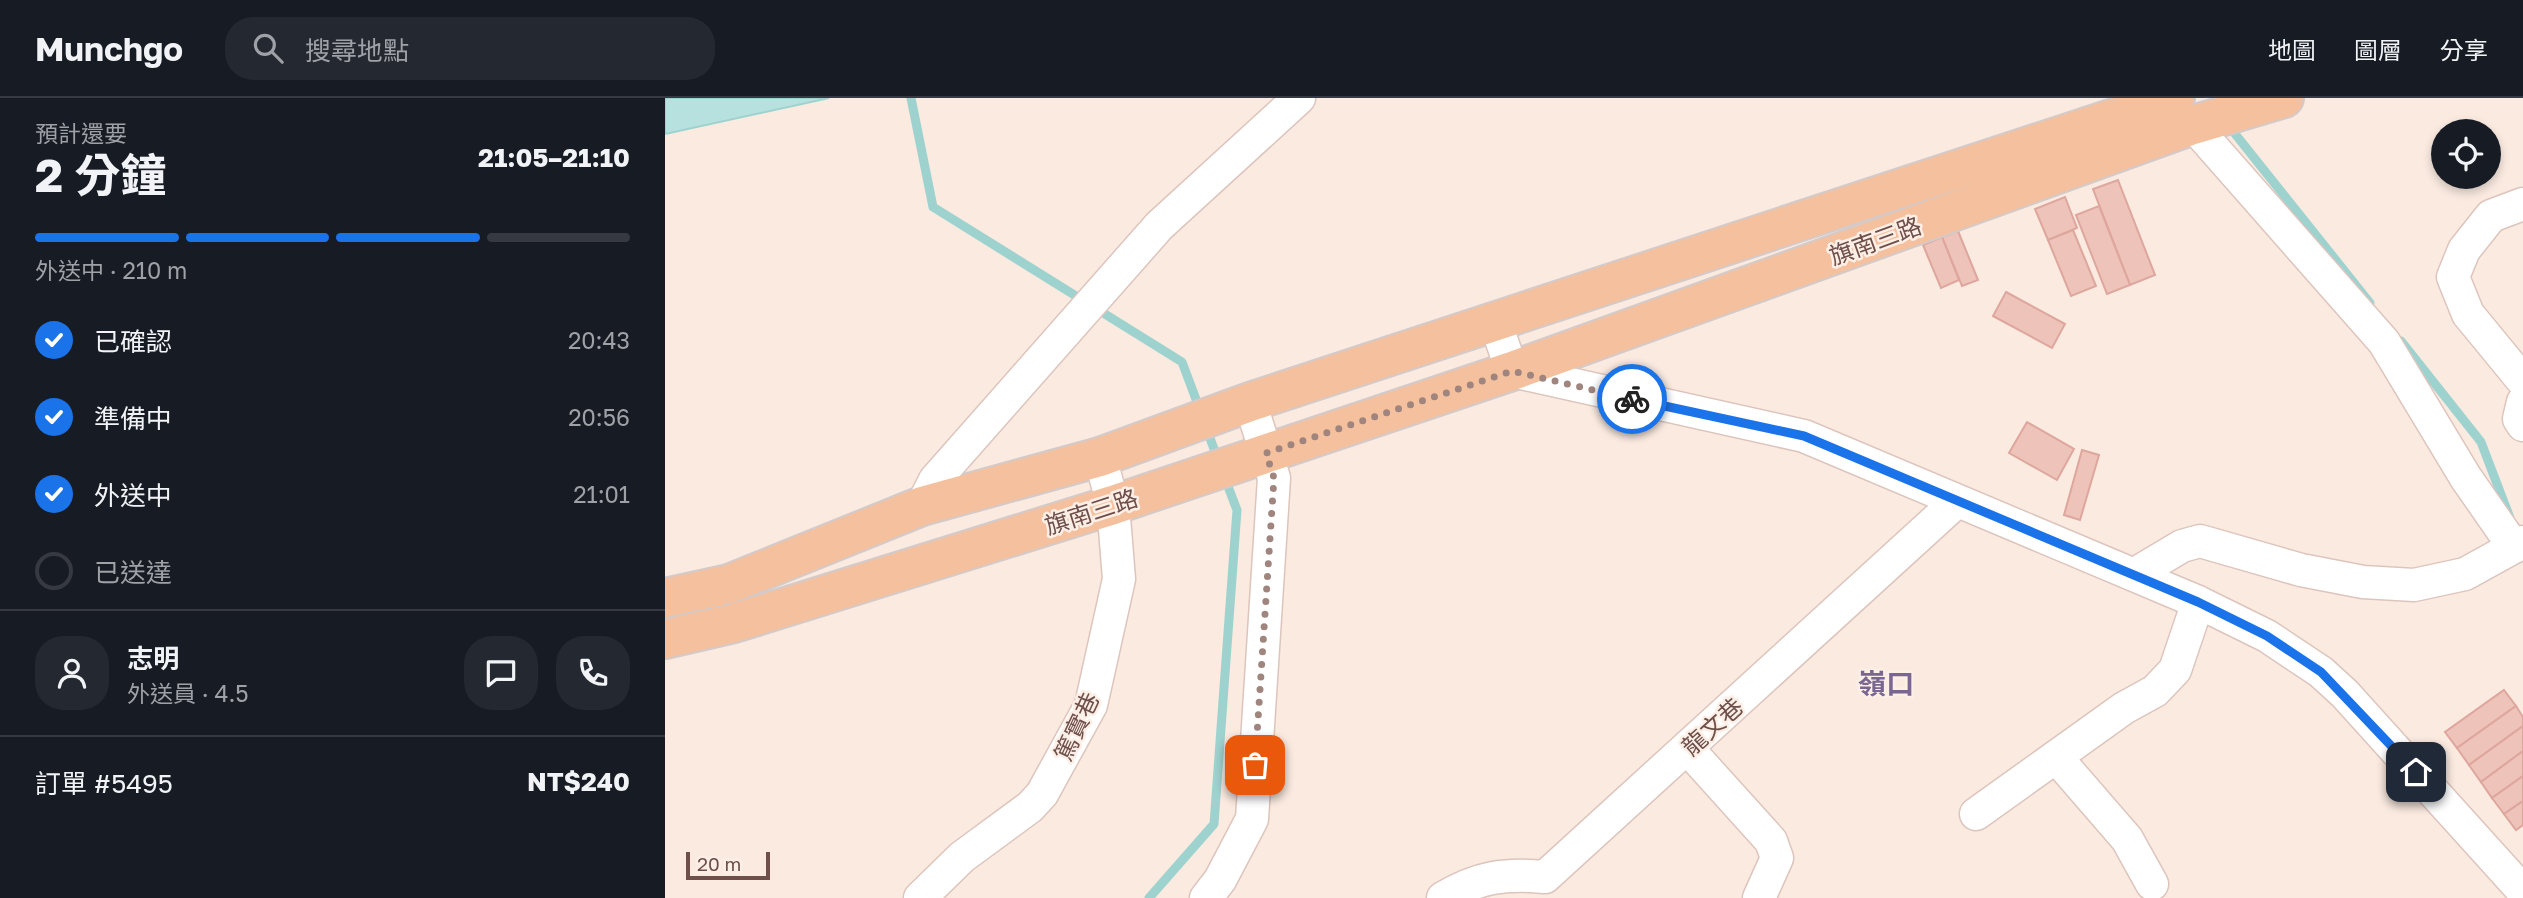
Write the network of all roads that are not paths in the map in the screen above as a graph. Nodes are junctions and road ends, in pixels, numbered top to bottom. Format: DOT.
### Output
graph roads {
  1 [pos="1299,98"];
  2 [pos="2284,98"];
  3 [pos="2190,115"];
  4 [pos="2523,204"];
  5 [pos="1496,324"];
  6 [pos="1512,371"];
  7 [pos="2523,380"];
  8 [pos="2523,402"];
  9 [pos="1245,404"];
  10 [pos="2523,425"];
  11 [pos="1258,455"];
  12 [pos="1100,457"];
  13 [pos="1955,503"];
  14 [pos="1113,505"];
  15 [pos="922,506"];
  16 [pos="2519,544"];
  17 [pos="2135,574"];
  18 [pos="665,598"];
  19 [pos="2198,602"];
  20 [pos="665,639"];
  21 [pos="1688,749"];
  22 [pos="2056,757"];
  23 [pos="1976,814"];
  24 [pos="2152,884"];
  25 [pos="1548,887"];
  26 [pos="2523,891"];
  27 [pos="920,898"];
  28 [pos="1206,898"];
  29 [pos="1443,898"];
  30 [pos="1759,898"];
  1 -- 15 [label="street"];
  2 -- 3 [label="main road, 旗南三路"];
  3 -- 5 [label="main road, 旗南三路"];
  3 -- 6 [label="main road, 旗南三路"];
  3 -- 16 [label="street"];
  4 -- 7 [label="street"];
  5 -- 6 [label="street"];
  5 -- 9 [label="main road, 旗南三路"];
  6 -- 11 [label="main road, 旗南三路"];
  6 -- 13 [label="street"];
  8 -- 10 [label="street"];
  9 -- 11 [label="street"];
  9 -- 12 [label="main road, 旗南三路"];
  11 -- 14 [label="main road, 旗南三路"];
  11 -- 28 [label="street"];
  12 -- 14 [label="street, 篤實巷"];
  12 -- 15 [label="main road, 旗南三路"];
  13 -- 17 [label="street"];
  13 -- 21 [label="street, 龍文巷"];
  14 -- 20 [label="main road, 旗南三路"];
  14 -- 27 [label="street, 篤實巷"];
  15 -- 18 [label="main road, 旗南三路"];
  16 -- 17 [label="street"];
  17 -- 19 [label="street"];
  19 -- 22 [label="street"];
  19 -- 26 [label="street"];
  21 -- 25 [label="street, 龍文巷"];
  21 -- 30 [label="street"];
  22 -- 23 [label="street"];
  22 -- 24 [label="street"];
  25 -- 29 [label="street, 龍文巷"];
}
